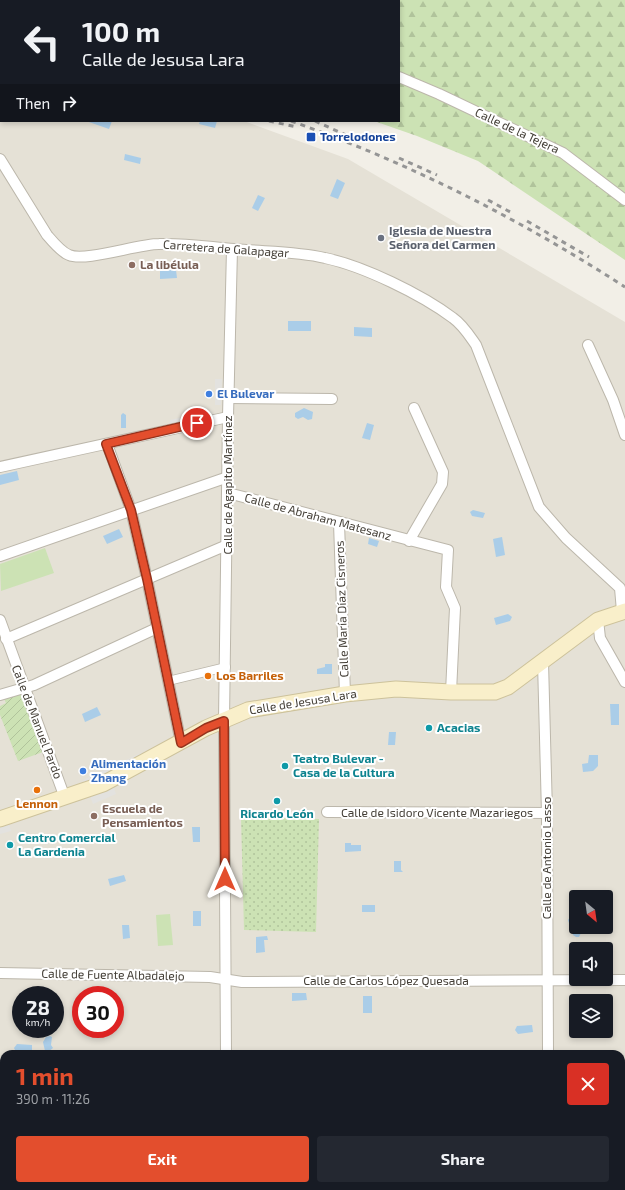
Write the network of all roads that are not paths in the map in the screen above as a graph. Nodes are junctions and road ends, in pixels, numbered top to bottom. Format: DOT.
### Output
graph roads {
  1 [pos="400,77"];
  2 [pos="0,159"];
  3 [pos="625,200"];
  4 [pos="232,249"];
  5 [pos="588,344"];
  6 [pos="229,398"];
  7 [pos="332,398"];
  8 [pos="414,408"];
  9 [pos="228,417"];
  10 [pos="625,435"];
  11 [pos="106,444"];
  12 [pos="0,467"];
  13 [pos="228,477"];
  14 [pos="228,493"];
  15 [pos="131,510"];
  16 [pos="339,523"];
  17 [pos="409,541"];
  18 [pos="227,545"];
  19 [pos="0,556"];
  20 [pos="147,579"];
  21 [pos="622,586"];
  22 [pos="624,611"];
  23 [pos="0,620"];
  24 [pos="598,620"];
  25 [pos="157,628"];
  26 [pos="5,645"];
  27 [pos="543,662"];
  28 [pos="226,667"];
  29 [pos="168,681"];
  30 [pos="625,682"];
  31 [pos="24,688"];
  32 [pos="451,692"];
  33 [pos="345,694"];
  34 [pos="0,695"];
  35 [pos="224,721"];
  36 [pos="181,743"];
  37 [pos="65,798"];
  38 [pos="326,812"];
  39 [pos="547,813"];
  40 [pos="0,819"];
  41 [pos="0,973"];
  42 [pos="548,980"];
  43 [pos="625,980"];
  44 [pos="225,981"];
  45 [pos="226,1050"];
  46 [pos="548,1050"];
  1 -- 3 [label="street, Calle de la Tejera"];
  2 -- 4 [label="street, Carretera de Galapagar"];
  4 -- 6 [label="street, Calle de Agapito Martínez"];
  4 -- 21 [label="street, Carretera de Galapagar"];
  5 -- 10 [label="street"];
  6 -- 7 [label="street"];
  6 -- 9 [label="street, Calle de Agapito Martínez"];
  8 -- 17 [label="street"];
  9 -- 11 [label="street"];
  9 -- 13 [label="street, Calle de Agapito Martínez"];
  11 -- 12 [label="street"];
  11 -- 15 [label="street"];
  13 -- 14 [label="street, Calle de Agapito Martínez"];
  13 -- 15 [label="street"];
  14 -- 16 [label="street, Calle de Abraham Matesanz"];
  14 -- 18 [label="street, Calle de Agapito Martínez"];
  15 -- 19 [label="street"];
  15 -- 20 [label="street"];
  16 -- 17 [label="street, Calle de Abraham Matesanz"];
  16 -- 33 [label="street, Calle María Díaz Cisneros"];
  17 -- 32 [label="street, Calle de Abraham Matesanz"];
  18 -- 20 [label="street"];
  18 -- 28 [label="street, Calle de Agapito Martínez"];
  20 -- 25 [label="street"];
  20 -- 26 [label="street"];
  21 -- 22 [label="street"];
  22 -- 24 [label="main road"];
  23 -- 26 [label="street, Calle de Manuel Pardo"];
  24 -- 27 [label="main road"];
  24 -- 30 [label="street"];
  25 -- 29 [label="street"];
  25 -- 31 [label="street"];
  26 -- 31 [label="street, Calle de Manuel Pardo"];
  27 -- 32 [label="main road, Calle de Jesusa Lara"];
  27 -- 39 [label="street, Calle de Antonio Lasso"];
  28 -- 29 [label="street"];
  28 -- 35 [label="street, Calle de Agapito Martínez"];
  29 -- 36 [label="street"];
  31 -- 34 [label="street"];
  31 -- 37 [label="street, Calle de Manuel Pardo"];
  32 -- 33 [label="main road, Calle de Jesusa Lara"];
  33 -- 35 [label="main road, Calle de Jesusa Lara"];
  35 -- 36 [label="main road, Calle de Jesusa Lara"];
  35 -- 44 [label="street, Calle de Agapito Martínez"];
  36 -- 37 [label="main road, Calle de Jesusa Lara"];
  37 -- 40 [label="main road, Calle de Jesusa Lara"];
  38 -- 39 [label="street, Calle de Isidoro Vicente Mazariegos"];
  39 -- 42 [label="street, Calle de Antonio Lasso"];
  41 -- 44 [label="street, Calle de Fuente Albadalejo"];
  42 -- 43 [label="street, Calle de Carlos López Quesada"];
  42 -- 44 [label="street, Calle de Carlos López Quesada"];
  42 -- 46 [label="street, Calle de Antonio Lasso"];
  44 -- 45 [label="street, Calle de Agapito Martínez"];
}
